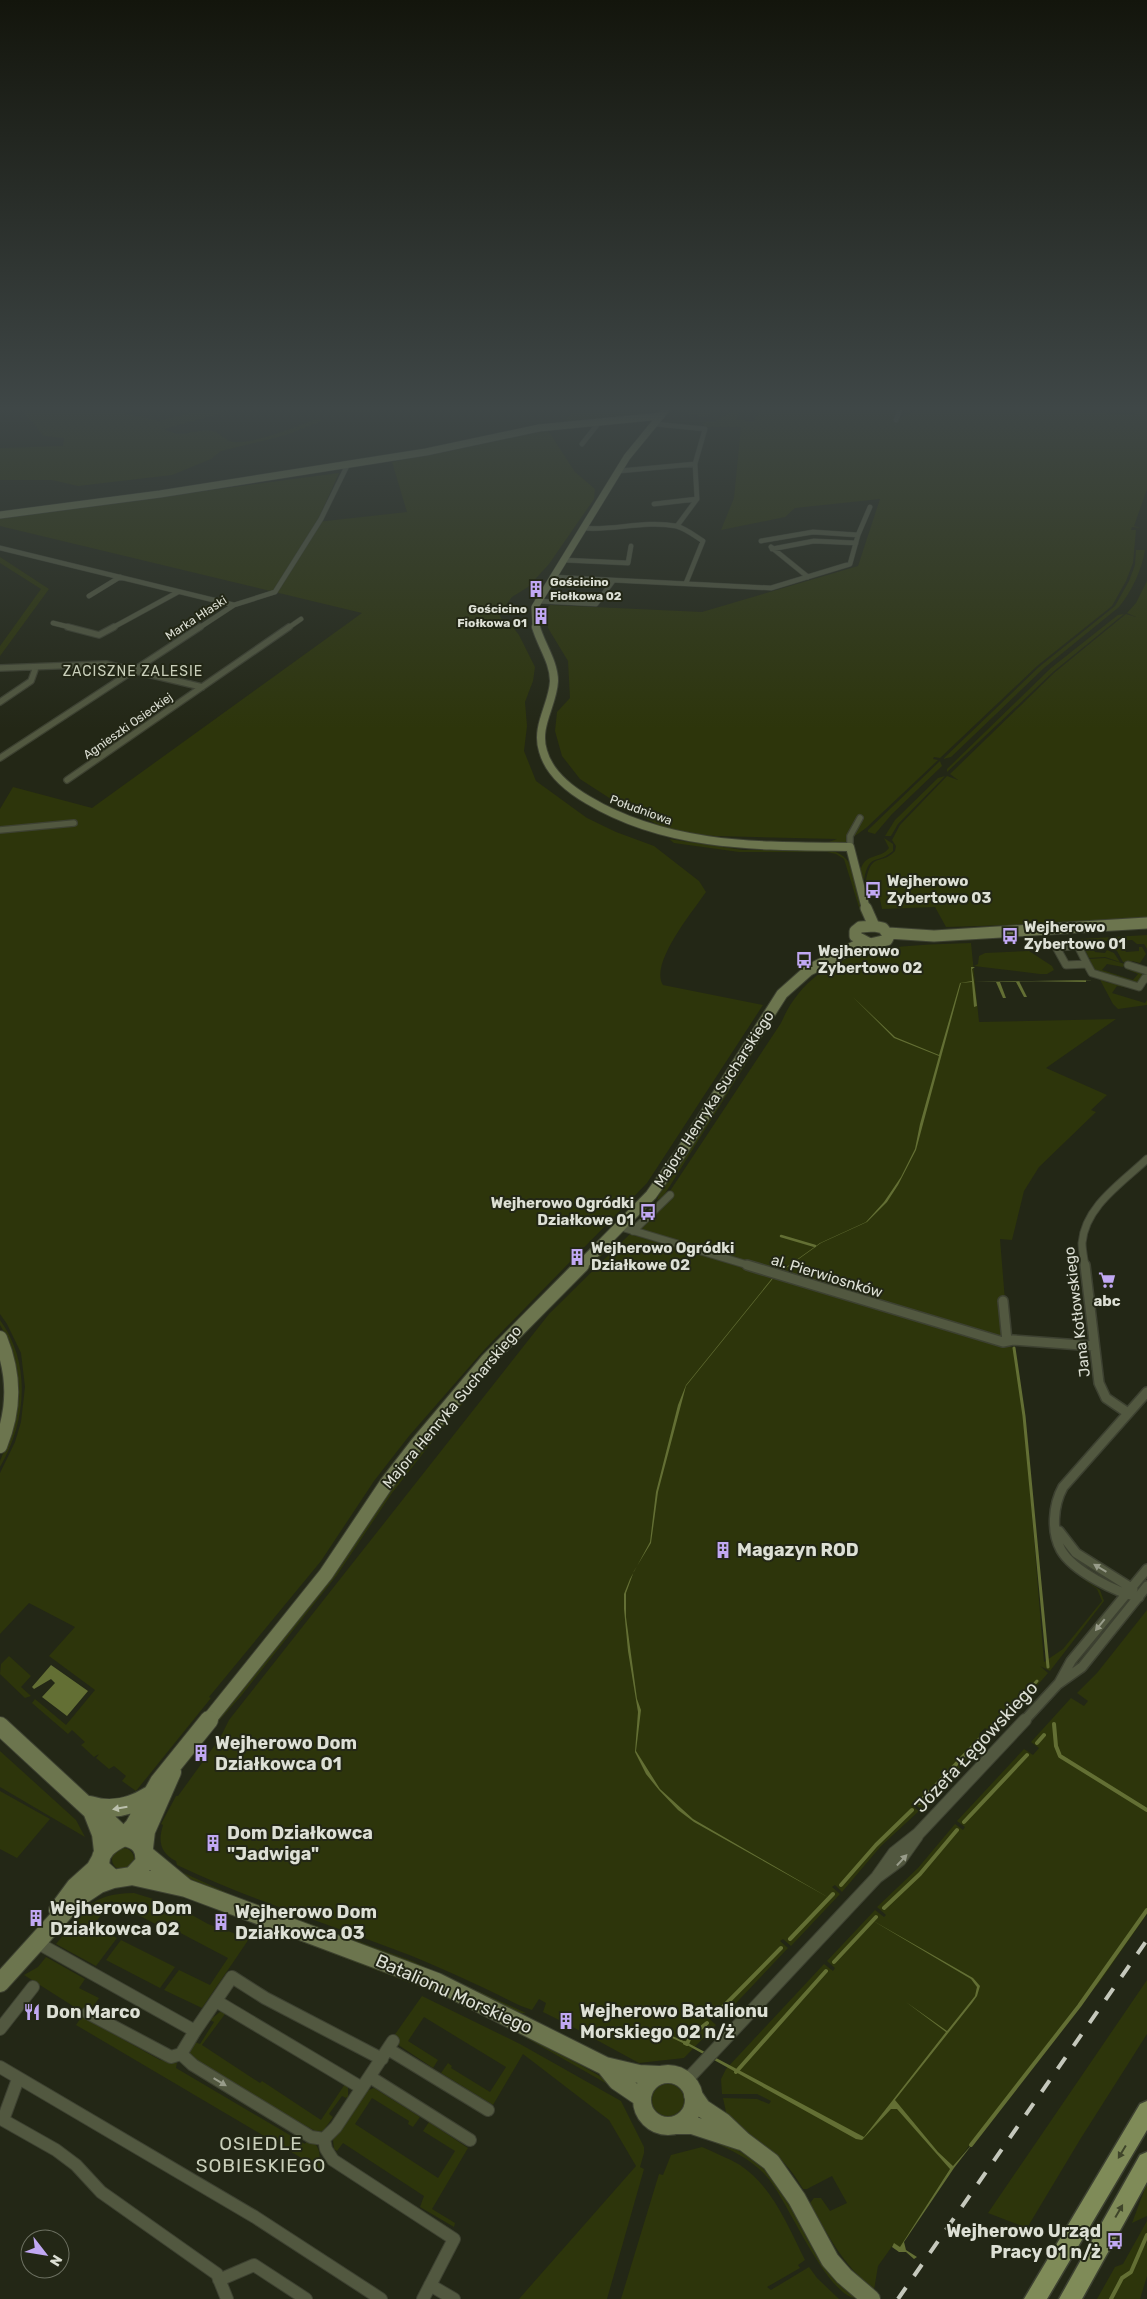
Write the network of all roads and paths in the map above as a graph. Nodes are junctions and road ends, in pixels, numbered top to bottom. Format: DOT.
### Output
graph roads {
  1 [pos="323,514"];
  2 [pos="592,514"];
  3 [pos="686,514"];
  4 [pos="867,514"];
  5 [pos="677,526"];
  6 [pos="584,528"];
  7 [pos="858,535"];
  8 [pos="856,543"];
  9 [pos="631,546"];
  10 [pos="0,548"];
  11 [pos="772,549"];
  12 [pos="563,560"];
  13 [pos="120,577"];
  14 [pos="552,577"];
  15 [pos="808,577"];
  16 [pos="613,580"];
  17 [pos="686,584"];
  18 [pos="178,592"];
  19 [pos="89,596"];
  20 [pos="537,601"];
  21 [pos="234,606"];
  22 [pos="301,619"];
  23 [pos="53,623"];
  24 [pos="36,667"];
  25 [pos="0,668"];
  26 [pos="133,671"];
  27 [pos="202,687"];
  28 [pos="0,702"];
  29 [pos="0,752"];
  30 [pos="7,753"];
  31 [pos="0,758"];
  32 [pos="67,780"];
  33 [pos="860,818"];
  34 [pos="74,823"];
  35 [pos="0,830"];
  36 [pos="850,848"];
  37 [pos="1147,923"];
  38 [pos="870,926"];
  39 [pos="888,936"];
  40 [pos="860,941"];
  41 [pos="1087,964"];
  42 [pos="1128,965"];
  43 [pos="1146,976"];
  44 [pos="1139,987"];
  45 [pos="1147,990"];
  46 [pos="1147,1159"];
  47 [pos="670,1195"];
  48 [pos="629,1230"];
  49 [pos="1003,1300"];
  50 [pos="0,1338"];
  51 [pos="1010,1341"];
  52 [pos="1094,1346"];
  53 [pos="1147,1392"];
  54 [pos="1128,1413"];
  55 [pos="0,1446"];
  56 [pos="1147,1569"];
  57 [pos="1147,1586"];
  58 [pos="1128,1591"];
  59 [pos="1138,1597"];
  60 [pos="1060,1683"];
  61 [pos="0,1726"];
  62 [pos="176,1761"];
  63 [pos="153,1792"];
  64 [pos="88,1807"];
  65 [pos="124,1837"];
  66 [pos="145,1852"];
  67 [pos="101,1856"];
  68 [pos="132,1876"];
  69 [pos="113,1879"];
  70 [pos="186,1888"];
  71 [pos="41,1936"];
  72 [pos="0,1983"];
  73 [pos="33,1987"];
  74 [pos="216,2001"];
  75 [pos="88,2012"];
  76 [pos="0,2029"];
  77 [pos="195,2031"];
  78 [pos="388,2050"];
  79 [pos="181,2054"];
  80 [pos="605,2066"];
  81 [pos="0,2067"];
  82 [pos="659,2075"];
  83 [pos="370,2077"];
  84 [pos="18,2079"];
  85 [pos="362,2088"];
  86 [pos="689,2089"];
  87 [pos="642,2098"];
  88 [pos="488,2110"];
  89 [pos="1147,2110"];
  90 [pos="677,2125"];
  91 [pos="320,2139"];
  92 [pos="470,2140"];
  93 [pos="742,2141"];
  94 [pos="1147,2162"];
  95 [pos="219,2280"];
  96 [pos="430,2285"];
  97 [pos="227,2299"];
  98 [pos="306,2299"];
  99 [pos="381,2299"];
  100 [pos="423,2299"];
  101 [pos="454,2299"];
  102 [pos="871,2299"];
  103 [pos="1035,2299"];
  104 [pos="1070,2299"];
  1 -- 21 [label="street, Marka Hłaski"];
  2 -- 6 [label="street, Południowa"];
  3 -- 5 [label="street"];
  4 -- 7 [label="street"];
  5 -- 6 [label="street"];
  5 -- 17 [label="street"];
  6 -- 12 [label="street, Południowa"];
  7 -- 8 [label="street"];
  7 -- 11 [label="street"];
  8 -- 11 [label="street"];
  8 -- 15 [label="street"];
  9 -- 12 [label="street"];
  10 -- 13 [label="street"];
  11 -- 15 [label="street"];
  12 -- 14 [label="street, Południowa"];
  13 -- 18 [label="street"];
  13 -- 19 [label="street"];
  14 -- 16 [label="street"];
  14 -- 20 [label="street, Południowa"];
  15 -- 17 [label="street"];
  16 -- 17 [label="street"];
  16 -- 20 [label="street"];
  18 -- 21 [label="street"];
  18 -- 23 [label="street"];
  20 -- 36 [label="street, Południowa"];
  21 -- 26 [label="street, Marka Hłaski"];
  22 -- 27 [label="street, Agnieszki Osieckiej"];
  24 -- 25 [label="street"];
  24 -- 26 [label="street"];
  24 -- 28 [label="street"];
  26 -- 27 [label="street"];
  26 -- 30 [label="street, Marka Hłaski"];
  27 -- 32 [label="street, Agnieszki Osieckiej"];
  29 -- 30 [label="street"];
  30 -- 31 [label="street, Marka Hłaski"];
  33 -- 36 [label="street"];
  34 -- 35 [label="street"];
  36 -- 38 [label="street"];
  37 -- 39 [label="street"];
  38 -- 39 [label="street"];
  38 -- 40 [label="street"];
  39 -- 40 [label="street, Majora Henryka Sucharskiego"];
  40 -- 48 [label="street, Majora Henryka Sucharskiego"];
  41 -- 41 [label="street"];
  41 -- 44 [label="street"];
  42 -- 43 [label="street"];
  43 -- 44 [label="street"];
  44 -- 45 [label="street"];
  46 -- 52 [label="street, Jana Kotłowskiego"];
  47 -- 48 [label="street"];
  48 -- 51 [label="street, al. Pierwiosnków"];
  48 -- 62 [label="street, Majora Henryka Sucharskiego"];
  49 -- 51 [label="street"];
  50 -- 55 [label="street"];
  51 -- 52 [label="street, al. Pierwiosnków"];
  52 -- 54 [label="street, Jana Kotłowskiego"];
  53 -- 54 [label="street"];
  54 -- 58 [label="street"];
  56 -- 58 [label="street, Józefa Łęgowskiego"];
  57 -- 59 [label="street, Józefa Łęgowskiego"];
  58 -- 59 [label="street"];
  58 -- 60 [label="street, Józefa Łęgowskiego, one-way"];
  59 -- 60 [label="street, Józefa Łęgowskiego"];
  60 -- 86 [label="street, Józefa Łęgowskiego"];
  61 -- 64 [label="street"];
  62 -- 63 [label="street, Majora Henryka Sucharskiego"];
  62 -- 66 [label="street, Majora Henryka Sucharskiego"];
  63 -- 64 [label="street, one-way"];
  63 -- 65 [label="street, Majora Henryka Sucharskiego"];
  64 -- 65 [label="street"];
  64 -- 67 [label="street"];
  65 -- 66 [label="street"];
  65 -- 67 [label="street"];
  66 -- 68 [label="street"];
  66 -- 70 [label="street, Batalionu Morskiego"];
  67 -- 69 [label="street"];
  67 -- 71 [label="street"];
  68 -- 69 [label="street"];
  68 -- 70 [label="street, Batalionu Morskiego"];
  69 -- 71 [label="street"];
  70 -- 80 [label="street, Batalionu Morskiego"];
  71 -- 72 [label="street"];
  71 -- 77 [label="street"];
  73 -- 76 [label="street"];
  74 -- 77 [label="street"];
  74 -- 78 [label="street"];
  74 -- 85 [label="street"];
  75 -- 79 [label="street"];
  77 -- 79 [label="street"];
  78 -- 83 [label="street"];
  78 -- 88 [label="street"];
  79 -- 91 [label="street, one-way"];
  80 -- 82 [label="street, Batalionu Morskiego"];
  80 -- 87 [label="street, Batalionu Morskiego"];
  81 -- 84 [label="street"];
  82 -- 86 [label="street"];
  82 -- 87 [label="street"];
  83 -- 85 [label="street"];
  83 -- 92 [label="street"];
  84 -- 95 [label="street"];
  84 -- 99 [label="street"];
  85 -- 91 [label="street"];
  86 -- 90 [label="street"];
  86 -- 93 [label="street"];
  87 -- 90 [label="street"];
  89 -- 103 [label="main road, one-way"];
  90 -- 93 [label="street"];
  91 -- 96 [label="street"];
  93 -- 102 [label="street"];
  104 -- 94 [label="main road, one-way"];
  95 -- 97 [label="street"];
  95 -- 98 [label="street"];
  96 -- 100 [label="street"];
  96 -- 101 [label="street"];
}
